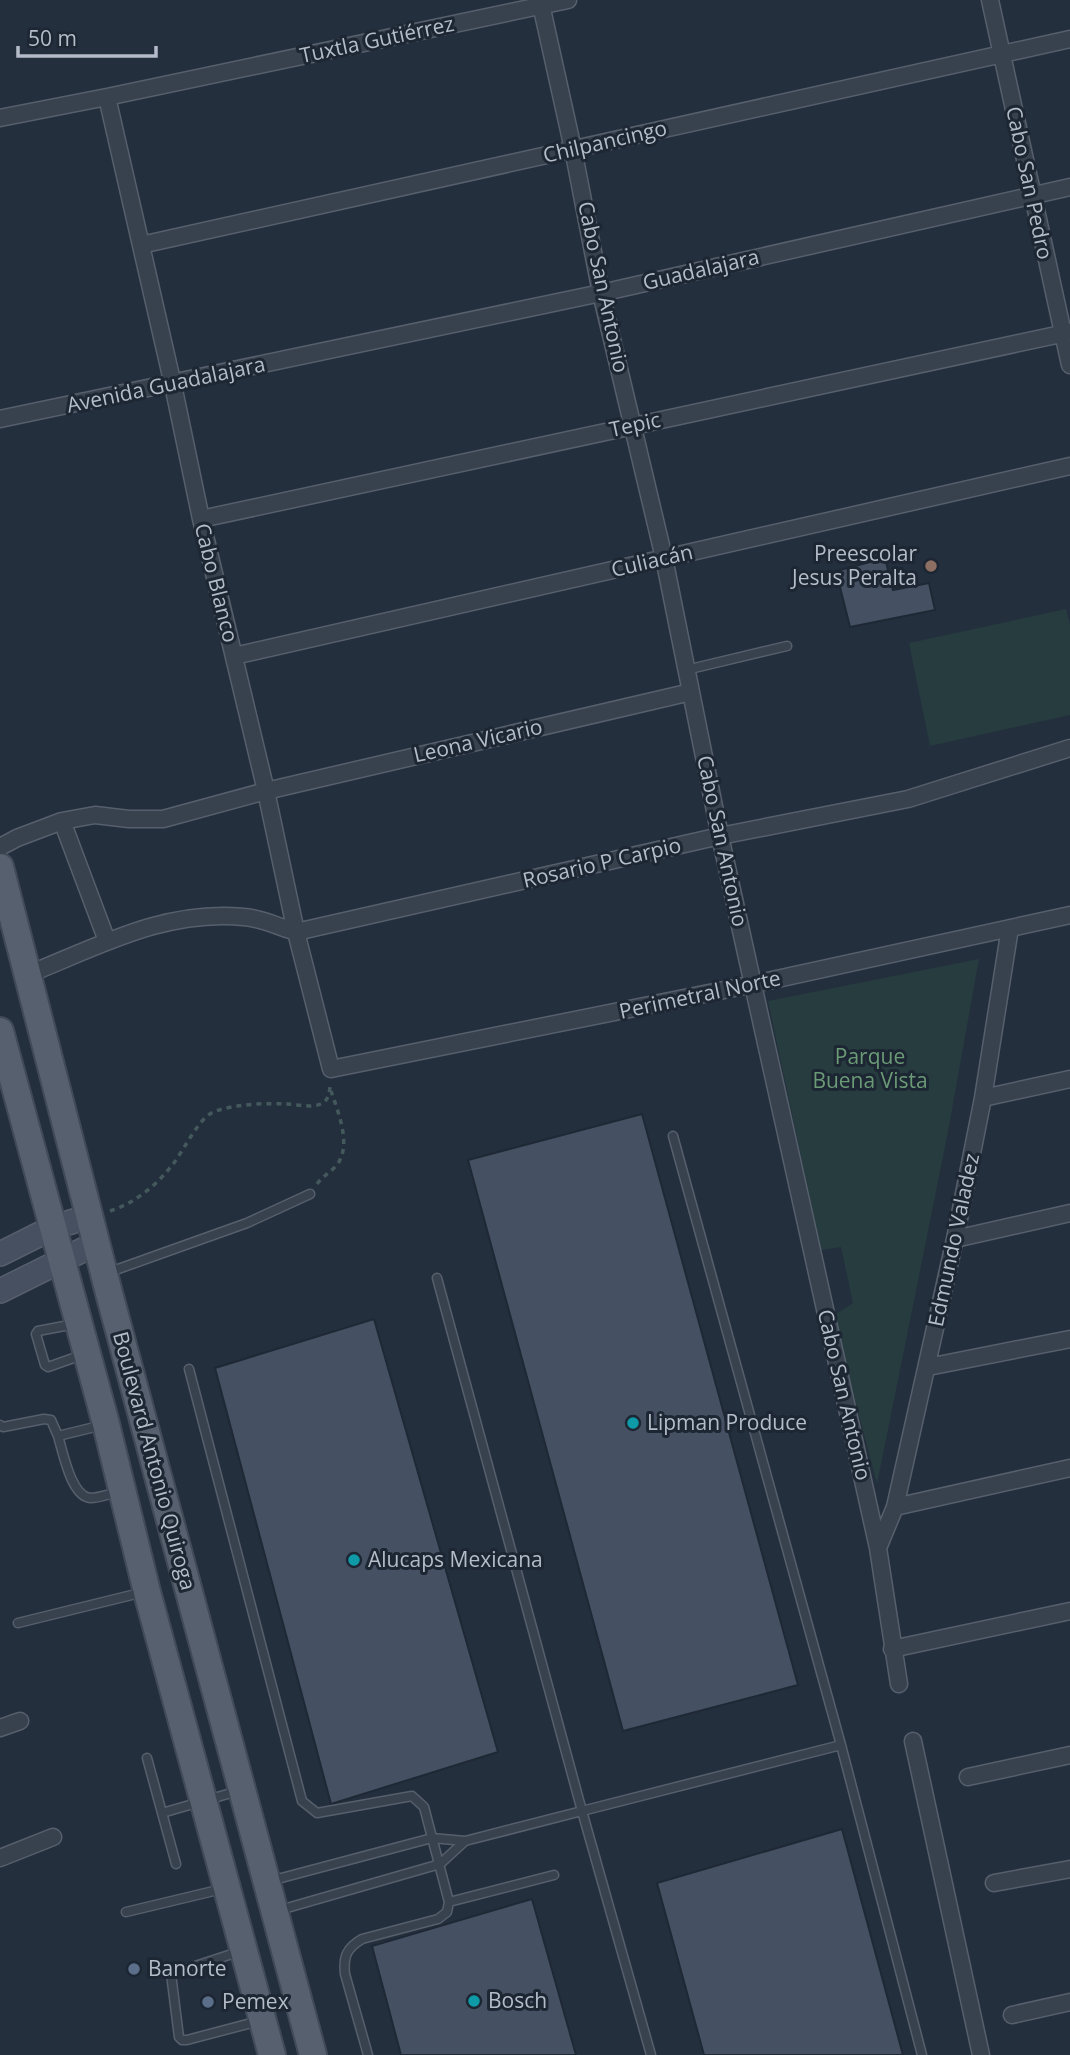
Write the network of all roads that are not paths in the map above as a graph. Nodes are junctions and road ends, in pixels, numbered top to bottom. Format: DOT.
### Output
graph roads {
  1 [pos="568,0"];
  2 [pos="990,0"];
  3 [pos="540,3"];
  4 [pos="1070,39"];
  5 [pos="1002,54"];
  6 [pos="107,97"];
  7 [pos="0,118"];
  8 [pos="573,149"];
  9 [pos="1070,187"];
  10 [pos="1031,195"];
  11 [pos="141,245"];
  12 [pos="601,293"];
  13 [pos="1067,333"];
  14 [pos="332,351"];
  15 [pos="1070,365"];
  16 [pos="173,384"];
  17 [pos="0,419"];
  18 [pos="634,425"];
  19 [pos="1070,466"];
  20 [pos="201,519"];
  21 [pos="664,558"];
  22 [pos="787,646"];
  23 [pos="234,656"];
  24 [pos="686,670"];
  25 [pos="691,692"];
  26 [pos="1070,748"];
  27 [pos="266,791"];
  28 [pos="62,821"];
  29 [pos="720,836"];
  30 [pos="0,848"];
  31 [pos="0,867"];
  32 [pos="1070,915"];
  33 [pos="1010,928"];
  34 [pos="296,932"];
  35 [pos="107,941"];
  36 [pos="29,974"];
  37 [pos="754,984"];
  38 [pos="0,1031"];
  39 [pos="330,1068"];
  40 [pos="1070,1079"];
  41 [pos="983,1098"];
  42 [pos="673,1136"];
  43 [pos="310,1194"];
  44 [pos="1070,1213"];
  45 [pos="90,1216"];
  46 [pos="52,1228"];
  47 [pos="955,1240"];
  48 [pos="97,1243"];
  49 [pos="0,1254"];
  50 [pos="62,1259"];
  51 [pos="104,1274"];
  52 [pos="437,1278"];
  53 [pos="0,1291"];
  54 [pos="78,1323"];
  55 [pos="1070,1339"];
  56 [pos="86,1353"];
  57 [pos="928,1367"];
  58 [pos="189,1369"];
  59 [pos="106,1424"];
  60 [pos="0,1425"];
  61 [pos="58,1436"];
  62 [pos="1070,1468"];
  63 [pos="122,1491"];
  64 [pos="895,1507"];
  65 [pos="878,1548"];
  66 [pos="147,1592"];
  67 [pos="1070,1611"];
  68 [pos="18,1623"];
  69 [pos="892,1649"];
  70 [pos="899,1684"];
  71 [pos="20,1721"];
  72 [pos="0,1728"];
  73 [pos="913,1741"];
  74 [pos="841,1745"];
  75 [pos="1070,1755"];
  76 [pos="147,1758"];
  77 [pos="968,1777"];
  78 [pos="241,1791"];
  79 [pos="204,1802"];
  80 [pos="582,1811"];
  81 [pos="162,1813"];
  82 [pos="53,1837"];
  83 [pos="432,1838"];
  84 [pos="465,1841"];
  85 [pos="0,1858"];
  86 [pos="176,1864"];
  87 [pos="440,1864"];
  88 [pos="1070,1869"];
  89 [pos="554,1875"];
  90 [pos="267,1882"];
  91 [pos="994,1883"];
  92 [pos="227,1888"];
  93 [pos="449,1902"];
  94 [pos="276,1911"];
  95 [pos="126,1912"];
  96 [pos="244,1951"];
  97 [pos="1070,2003"];
  98 [pos="1012,2015"];
  99 [pos="262,2020"];
  100 [pos="272,2055"];
  101 [pos="313,2055"];
  102 [pos="368,2055"];
  103 [pos="650,2055"];
  104 [pos="922,2055"];
  105 [pos="981,2055"];
  1 -- 3 [label="street, Tuxtla Gutiérrez"];
  2 -- 5 [label="street, Cabo San Pedro"];
  3 -- 6 [label="street, Tuxtla Gutiérrez"];
  3 -- 8 [label="street, Cabo San Antonio"];
  4 -- 5 [label="street, Chilpancingo"];
  5 -- 8 [label="street, Chilpancingo"];
  5 -- 10 [label="street, Cabo San Pedro"];
  6 -- 7 [label="street, Tuxtla Gutiérrez"];
  6 -- 11 [label="street, Cabo Blanco"];
  8 -- 11 [label="street, Chilpancingo"];
  8 -- 12 [label="street, Cabo San Antonio"];
  9 -- 10 [label="street, Guadalajara"];
  10 -- 12 [label="street, Guadalajara"];
  10 -- 13 [label="street, Cabo San Pedro"];
  11 -- 16 [label="street, Cabo Blanco"];
  12 -- 14 [label="street, Guadalajara"];
  12 -- 18 [label="street, Cabo San Antonio"];
  13 -- 15 [label="street, Cabo San Pedro"];
  13 -- 18 [label="street, Tepic"];
  14 -- 16 [label="street, Avenida Guadalajara"];
  16 -- 17 [label="street, Avenida Guadalajara"];
  16 -- 20 [label="street, Cabo Blanco"];
  18 -- 20 [label="street, Tepic"];
  18 -- 21 [label="street, Cabo San Antonio"];
  19 -- 21 [label="street, Culiacán"];
  20 -- 23 [label="street, Cabo Blanco"];
  21 -- 23 [label="street, Culiacán"];
  21 -- 24 [label="street, Cabo San Antonio"];
  22 -- 24 [label="lane"];
  23 -- 27 [label="street, Cabo Blanco"];
  24 -- 25 [label="street, Cabo San Antonio"];
  25 -- 27 [label="street, Leona Vicario"];
  25 -- 29 [label="street, Cabo San Antonio"];
  26 -- 29 [label="street, Rosario P Carpio"];
  27 -- 28 [label="street, Leona Vicario"];
  27 -- 34 [label="street, Cabo Blanco"];
  28 -- 30 [label="street, Leona Vicario"];
  28 -- 35 [label="street"];
  29 -- 34 [label="street, Rosario P Carpio"];
  29 -- 37 [label="street, Cabo San Antonio"];
  31 -- 36 [label="main road, Boulevard Antonio Quiroga"];
  32 -- 33 [label="street, Perimetral Norte"];
  33 -- 37 [label="street, Perimetral Norte"];
  33 -- 41 [label="street, Edmundo Valadez"];
  34 -- 35 [label="street"];
  34 -- 39 [label="street, Cabo Blanco"];
  35 -- 36 [label="street"];
  36 -- 45 [label="main road, Boulevard Antonio Quiroga"];
  37 -- 39 [label="street, Perimetral Norte"];
  37 -- 65 [label="street, Cabo San Antonio"];
  38 -- 46 [label="main road, Boulevard Antonio Quiroga"];
  40 -- 41 [label="street"];
  41 -- 47 [label="street, Edmundo Valadez"];
  42 -- 74 [label="lane"];
  43 -- 51 [label="lane"];
  44 -- 47 [label="street"];
  45 -- 46 [label="street"];
  45 -- 48 [label="main road, Boulevard Antonio Quiroga"];
  46 -- 49 [label="street"];
  46 -- 50 [label="main road, Boulevard Antonio Quiroga"];
  47 -- 57 [label="street, Edmundo Valadez"];
  48 -- 50 [label="street"];
  48 -- 51 [label="main road, Boulevard Antonio Quiroga"];
  50 -- 53 [label="street"];
  50 -- 54 [label="main road, Boulevard Antonio Quiroga"];
  51 -- 78 [label="main road, Boulevard Antonio Quiroga"];
  52 -- 80 [label="lane"];
  54 -- 56 [label="main road, Boulevard Antonio Quiroga"];
  54 -- 56 [label="lane"];
  55 -- 57 [label="street"];
  56 -- 59 [label="main road, Boulevard Antonio Quiroga"];
  57 -- 64 [label="street, Edmundo Valadez"];
  58 -- 83 [label="lane"];
  59 -- 61 [label="lane"];
  59 -- 63 [label="main road, Boulevard Antonio Quiroga"];
  60 -- 61 [label="lane"];
  61 -- 63 [label="lane"];
  62 -- 64 [label="street"];
  63 -- 66 [label="main road, Boulevard Antonio Quiroga"];
  64 -- 65 [label="street, Edmundo Valadez"];
  65 -- 69 [label="street, Cabo San Antonio"];
  66 -- 68 [label="lane"];
  66 -- 79 [label="main road, Boulevard Antonio Quiroga"];
  67 -- 69 [label="street"];
  69 -- 70 [label="street, Cabo San Antonio"];
  71 -- 72 [label="street"];
  73 -- 105 [label="street"];
  74 -- 80 [label="lane"];
  74 -- 104 [label="lane"];
  75 -- 77 [label="street"];
  76 -- 81 [label="lane"];
  78 -- 79 [label="lane"];
  78 -- 90 [label="main road, Boulevard Antonio Quiroga"];
  79 -- 81 [label="lane"];
  79 -- 92 [label="main road, Boulevard Antonio Quiroga"];
  80 -- 84 [label="lane"];
  80 -- 103 [label="lane"];
  81 -- 86 [label="lane"];
  82 -- 85 [label="street"];
  83 -- 84 [label="lane"];
  83 -- 87 [label="lane"];
  83 -- 90 [label="lane"];
  84 -- 87 [label="lane"];
  87 -- 93 [label="lane"];
  87 -- 94 [label="lane"];
  88 -- 91 [label="street"];
  89 -- 93 [label="lane"];
  90 -- 94 [label="main road, Boulevard Antonio Quiroga"];
  92 -- 95 [label="lane"];
  92 -- 96 [label="main road, Boulevard Antonio Quiroga"];
  93 -- 102 [label="lane"];
  94 -- 101 [label="main road, Boulevard Antonio Quiroga"];
  96 -- 99 [label="main road, Boulevard Antonio Quiroga"];
  96 -- 99 [label="lane"];
  97 -- 98 [label="street"];
  99 -- 100 [label="main road, Boulevard Antonio Quiroga"];
}
